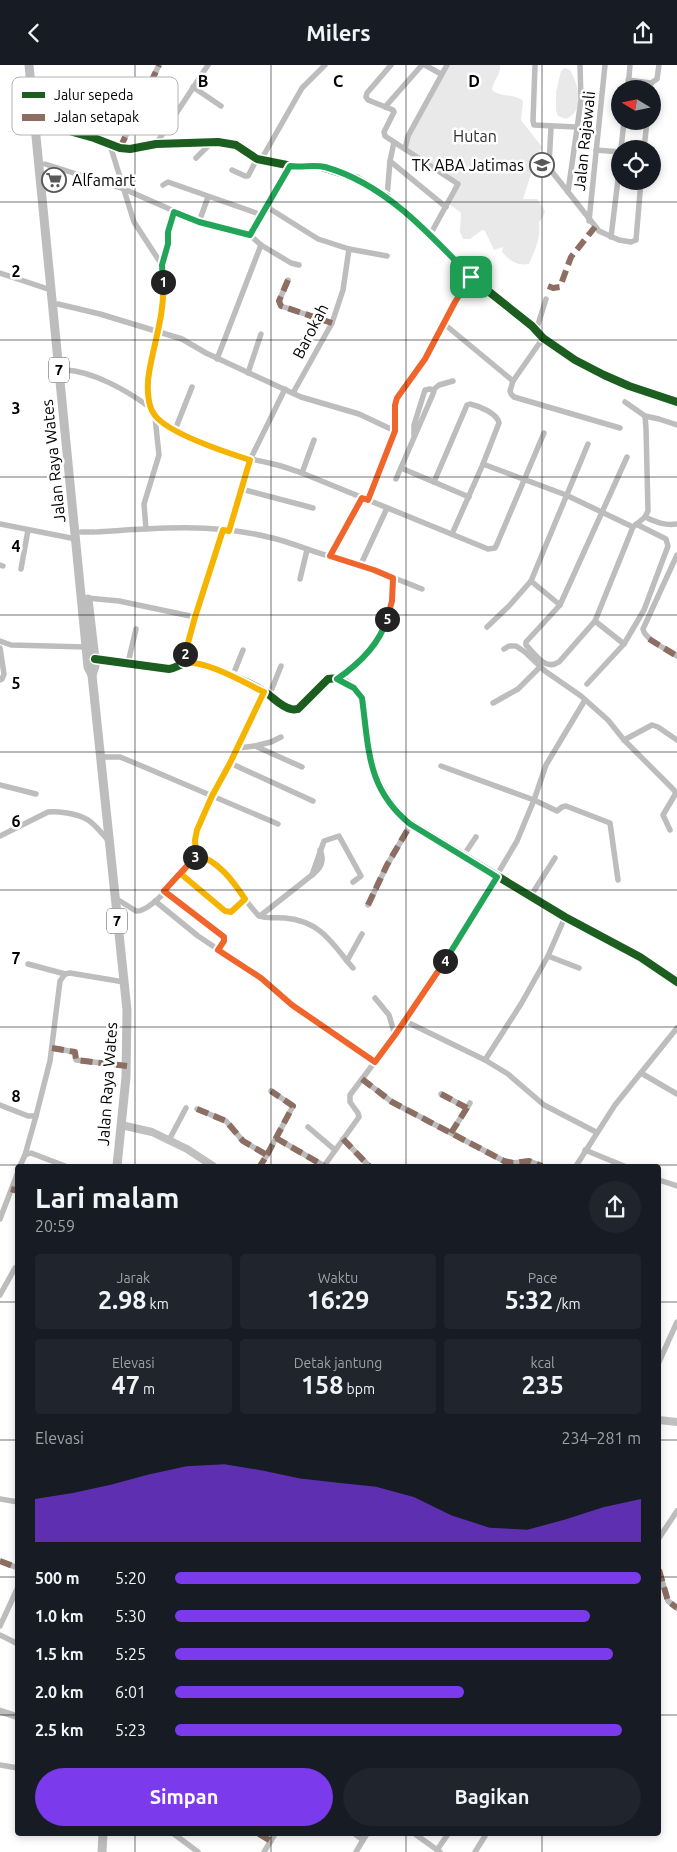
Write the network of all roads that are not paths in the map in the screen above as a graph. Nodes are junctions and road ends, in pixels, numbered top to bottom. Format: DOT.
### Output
graph roads {
  1 [pos="159,65"];
  2 [pos="208,65"];
  3 [pos="325,65"];
  4 [pos="391,65"];
  5 [pos="424,65"];
  6 [pos="447,65"];
  7 [pos="535,65"];
  8 [pos="580,65"];
  9 [pos="605,65"];
  10 [pos="630,65"];
  11 [pos="659,65"];
  12 [pos="441,75"];
  13 [pos="153,77"];
  14 [pos="628,80"];
  15 [pos="656,80"];
  16 [pos="193,87"];
  17 [pos="222,105"];
  18 [pos="385,107"];
  19 [pos="178,110"];
  20 [pos="551,127"];
  21 [pos="576,127"];
  22 [pos="38,135"];
  23 [pos="39,135"];
  24 [pos="84,135"];
  25 [pos="126,135"];
  26 [pos="162,135"];
  27 [pos="213,141"];
  28 [pos="394,141"];
  29 [pos="156,144"];
  30 [pos="110,145"];
  31 [pos="120,148"];
  32 [pos="406,149"];
  33 [pos="596,151"];
  34 [pos="611,152"];
  35 [pos="196,158"];
  36 [pos="259,159"];
  37 [pos="390,161"];
  38 [pos="45,164"];
  39 [pos="290,166"];
  40 [pos="232,170"];
  41 [pos="164,185"];
  42 [pos="124,189"];
  43 [pos="617,190"];
  44 [pos="640,190"];
  45 [pos="568,192"];
  46 [pos="208,197"];
  47 [pos="387,197"];
  48 [pos="267,207"];
  49 [pos="446,207"];
  50 [pos="174,212"];
  51 [pos="262,215"];
  52 [pos="589,221"];
  53 [pos="199,222"];
  54 [pos="250,235"];
  55 [pos="430,235"];
  56 [pos="612,237"];
  57 [pos="260,245"];
  58 [pos="349,249"];
  59 [pos="387,257"];
  60 [pos="162,265"];
  61 [pos="299,265"];
  62 [pos="0,273"];
  63 [pos="471,277"];
  64 [pos="288,280"];
  65 [pos="51,290"];
  66 [pos="546,299"];
  67 [pos="58,303"];
  68 [pos="332,323"];
  69 [pos="443,323"];
  70 [pos="536,331"];
  71 [pos="159,332"];
  72 [pos="261,334"];
  73 [pos="543,338"];
  74 [pos="217,359"];
  75 [pos="65,370"];
  76 [pos="248,373"];
  77 [pos="453,381"];
  78 [pos="513,381"];
  79 [pos="192,387"];
  80 [pos="285,389"];
  81 [pos="293,393"];
  82 [pos="626,402"];
  83 [pos="677,402"];
  84 [pos="150,408"];
  85 [pos="645,416"];
  86 [pos="155,417"];
  87 [pos="677,425"];
  88 [pos="620,427"];
  89 [pos="175,430"];
  90 [pos="395,431"];
  91 [pos="544,433"];
  92 [pos="314,440"];
  93 [pos="588,444"];
  94 [pos="627,457"];
  95 [pos="250,460"];
  96 [pos="483,464"];
  97 [pos="401,468"];
  98 [pos="302,473"];
  99 [pos="396,479"];
  100 [pos="524,480"];
  101 [pos="434,482"];
  102 [pos="241,489"];
  103 [pos="566,495"];
  104 [pos="469,497"];
  105 [pos="365,499"];
  106 [pos="313,508"];
  107 [pos="387,508"];
  108 [pos="602,512"];
  109 [pos="645,517"];
  110 [pos="677,524"];
  111 [pos="0,525"];
  112 [pos="635,525"];
  113 [pos="146,529"];
  114 [pos="28,530"];
  115 [pos="226,531"];
  116 [pos="452,534"];
  117 [pos="78,536"];
  118 [pos="307,550"];
  119 [pos="677,555"];
  120 [pos="330,556"];
  121 [pos="362,562"];
  122 [pos="22,569"];
  123 [pos="393,578"];
  124 [pos="300,579"];
  125 [pos="531,581"];
  126 [pos="422,589"];
  127 [pos="88,598"];
  128 [pos="560,605"];
  129 [pos="195,617"];
  130 [pos="595,621"];
  131 [pos="487,627"];
  132 [pos="136,629"];
  133 [pos="0,641"];
  134 [pos="624,644"];
  135 [pos="86,647"];
  136 [pos="0,648"];
  137 [pos="243,649"];
  138 [pos="504,649"];
  139 [pos="677,656"];
  140 [pos="94,659"];
  141 [pos="128,663"];
  142 [pos="183,663"];
  143 [pos="282,666"];
  144 [pos="540,667"];
  145 [pos="92,675"];
  146 [pos="233,675"];
  147 [pos="337,679"];
  148 [pos="0,680"];
  149 [pos="587,684"];
  150 [pos="267,694"];
  151 [pos="585,700"];
  152 [pos="494,703"];
  153 [pos="281,737"];
  154 [pos="624,740"];
  155 [pos="677,740"];
  156 [pos="255,745"];
  157 [pos="238,748"];
  158 [pos="100,757"];
  159 [pos="230,763"];
  160 [pos="441,766"];
  161 [pos="302,767"];
  162 [pos="0,785"];
  163 [pos="677,793"];
  164 [pos="36,794"];
  165 [pos="212,796"];
  166 [pos="534,800"];
  167 [pos="313,801"];
  168 [pos="278,824"];
  169 [pos="410,824"];
  170 [pos="670,830"];
  171 [pos="0,836"];
  172 [pos="476,837"];
  173 [pos="109,841"];
  174 [pos="196,855"];
  175 [pos="463,856"];
  176 [pos="555,858"];
  177 [pos="181,874"];
  178 [pos="497,877"];
  179 [pos="618,880"];
  180 [pos="353,882"];
  181 [pos="164,891"];
  182 [pos="114,897"];
  183 [pos="530,897"];
  184 [pos="245,899"];
  185 [pos="155,901"];
  186 [pos="368,905"];
  187 [pos="260,916"];
  188 [pos="565,917"];
  189 [pos="362,934"];
  190 [pos="218,950"];
  191 [pos="548,956"];
  192 [pos="347,961"];
  193 [pos="28,964"];
  194 [pos="353,968"];
  195 [pos="579,968"];
  196 [pos="65,974"];
  197 [pos="124,982"];
  198 [pos="677,982"];
  199 [pos="375,998"];
  200 [pos="405,1021"];
  201 [pos="677,1028"];
  202 [pos="395,1035"];
  203 [pos="52,1048"];
  204 [pos="485,1060"];
  205 [pos="375,1062"];
  206 [pos="126,1066"];
  207 [pos="641,1073"];
  208 [pos="362,1079"];
  209 [pos="271,1091"];
  210 [pos="441,1094"];
  211 [pos="677,1094"];
  212 [pos="0,1105"];
  213 [pos="186,1108"];
  214 [pos="197,1109"];
  215 [pos="36,1116"];
  216 [pos="121,1125"];
  217 [pos="308,1127"];
  218 [pos="596,1132"];
  219 [pos="451,1133"];
  220 [pos="276,1138"];
  221 [pos="344,1139"];
  222 [pos="169,1140"];
  223 [pos="335,1150"];
  224 [pos="585,1151"];
  225 [pos="25,1155"];
  226 [pos="267,1155"];
  227 [pos="21,1164"];
  228 [pos="60,1164"];
  229 [pos="117,1164"];
  230 [pos="209,1164"];
  231 [pos="261,1164"];
  232 [pos="321,1164"];
  233 [pos="325,1164"];
  234 [pos="367,1164"];
  235 [pos="537,1164"];
  236 [pos="577,1164"];
  237 [pos="619,1164"];
  238 [pos="661,1181"];
  239 [pos="677,1186"];
  240 [pos="14,1190"];
  241 [pos="0,1194"];
  242 [pos="8,1196"];
  243 [pos="0,1219"];
  244 [pos="15,1268"];
  245 [pos="0,1295"];
  246 [pos="677,1322"];
  247 [pos="661,1351"];
  248 [pos="661,1420"];
  249 [pos="677,1422"];
  250 [pos="0,1499"];
  251 [pos="15,1502"];
  252 [pos="677,1511"];
  253 [pos="661,1535"];
  254 [pos="0,1561"];
  255 [pos="15,1567"];
  256 [pos="662,1591"];
  257 [pos="15,1594"];
  258 [pos="677,1607"];
  259 [pos="0,1626"];
  260 [pos="0,1635"];
  261 [pos="15,1642"];
  262 [pos="0,1711"];
  263 [pos="15,1716"];
  264 [pos="0,1765"];
  265 [pos="15,1768"];
  266 [pos="103,1836"];
  267 [pos="177,1836"];
  268 [pos="262,1836"];
  269 [pos="274,1836"];
  270 [pos="358,1836"];
  271 [pos="366,1836"];
  272 [pos="418,1836"];
  273 [pos="447,1836"];
  274 [pos="485,1836"];
  275 [pos="363,1840"];
  276 [pos="271,1841"];
  277 [pos="438,1851"];
  278 [pos="102,1852"];
  279 [pos="198,1852"];
  280 [pos="264,1852"];
  281 [pos="356,1852"];
  282 [pos="475,1852"];
  1 -- 13 [label="street"];
  2 -- 16 [label="street"];
  3 -- 36 [label="street"];
  4 -- 18 [label="street"];
  5 -- 12 [label="street"];
  5 -- 18 [label="street"];
  6 -- 12 [label="street"];
  7 -- 20 [label="street"];
  8 -- 21 [label="street"];
  9 -- 33 [label="street, Jalan Rajawali"];
  10 -- 14 [label="street"];
  11 -- 15 [label="street"];
  12 -- 32 [label="street"];
  16 -- 17 [label="street"];
  16 -- 19 [label="street"];
  18 -- 28 [label="street"];
  20 -- 21 [label="street"];
  20 -- 45 [label="street"];
  21 -- 45 [label="street"];
  22 -- 65 [label="highway, Jalan Raya Wates / 7"];
  23 -- 38 [label="highway, Jalan Raya Wates"];
  24 -- 30 [label="street"];
  25 -- 31 [label="street"];
  26 -- 29 [label="street"];
  27 -- 29 [label="street"];
  27 -- 35 [label="street"];
  27 -- 36 [label="street"];
  28 -- 32 [label="street"];
  28 -- 37 [label="street"];
  29 -- 31 [label="street"];
  30 -- 31 [label="street"];
  30 -- 42 [label="street"];
  32 -- 49 [label="street"];
  33 -- 34 [label="street"];
  33 -- 52 [label="street, Jalan Rajawali"];
  36 -- 39 [label="street"];
  36 -- 40 [label="street"];
  37 -- 47 [label="street"];
  37 -- 49 [label="street"];
  38 -- 42 [label="street"];
  38 -- 67 [label="highway, Jalan Raya Wates"];
  39 -- 47 [label="street"];
  39 -- 48 [label="street"];
  41 -- 46 [label="street"];
  42 -- 50 [label="street"];
  42 -- 60 [label="street"];
  43 -- 56 [label="street"];
  44 -- 56 [label="street"];
  45 -- 52 [label="street"];
  46 -- 51 [label="street"];
  46 -- 53 [label="street"];
  47 -- 55 [label="street"];
  48 -- 51 [label="street"];
  48 -- 58 [label="street"];
  49 -- 55 [label="street"];
  50 -- 53 [label="street"];
  50 -- 60 [label="street"];
  51 -- 54 [label="street"];
  52 -- 56 [label="street"];
  53 -- 54 [label="street"];
  54 -- 57 [label="street"];
  55 -- 63 [label="street"];
  57 -- 61 [label="street"];
  57 -- 74 [label="street"];
  58 -- 59 [label="street"];
  58 -- 68 [label="street, Barokah"];
  60 -- 71 [label="street"];
  62 -- 65 [label="street"];
  63 -- 69 [label="street"];
  63 -- 70 [label="street"];
  64 -- 68 [label="street"];
  65 -- 117 [label="highway, Jalan Raya Wates / 7"];
  66 -- 70 [label="street"];
  67 -- 71 [label="street"];
  67 -- 75 [label="highway, Jalan Raya Wates"];
  68 -- 81 [label="street, Barokah"];
  69 -- 78 [label="street"];
  69 -- 90 [label="street"];
  70 -- 73 [label="street"];
  71 -- 74 [label="street"];
  71 -- 84 [label="street"];
  72 -- 76 [label="street"];
  73 -- 78 [label="street"];
  73 -- 83 [label="street"];
  74 -- 76 [label="street"];
  75 -- 84 [label="street"];
  75 -- 117 [label="highway, Jalan Raya Wates"];
  76 -- 80 [label="street"];
  77 -- 97 [label="street"];
  78 -- 88 [label="street"];
  79 -- 89 [label="street"];
  80 -- 81 [label="street"];
  80 -- 95 [label="street"];
  81 -- 90 [label="street"];
  82 -- 85 [label="street"];
  84 -- 86 [label="street"];
  85 -- 87 [label="street"];
  85 -- 109 [label="street"];
  86 -- 89 [label="street"];
  86 -- 113 [label="street"];
  89 -- 95 [label="street"];
  90 -- 105 [label="street"];
  91 -- 100 [label="street"];
  92 -- 98 [label="street"];
  93 -- 103 [label="street"];
  94 -- 108 [label="street"];
  95 -- 98 [label="street"];
  95 -- 102 [label="street"];
  96 -- 100 [label="street"];
  96 -- 101 [label="street"];
  96 -- 104 [label="street"];
  97 -- 99 [label="street"];
  97 -- 101 [label="street"];
  98 -- 105 [label="street"];
  100 -- 103 [label="street"];
  100 -- 116 [label="street"];
  101 -- 104 [label="street"];
  102 -- 106 [label="street"];
  102 -- 115 [label="street"];
  103 -- 108 [label="street"];
  103 -- 125 [label="street"];
  104 -- 116 [label="street"];
  105 -- 107 [label="street"];
  105 -- 120 [label="street"];
  107 -- 116 [label="street"];
  107 -- 121 [label="street"];
  108 -- 112 [label="street"];
  108 -- 128 [label="street"];
  109 -- 110 [label="street"];
  109 -- 112 [label="street"];
  111 -- 114 [label="street"];
  112 -- 130 [label="street"];
  112 -- 134 [label="street"];
  113 -- 115 [label="street"];
  113 -- 117 [label="street"];
  114 -- 117 [label="street"];
  114 -- 122 [label="street"];
  115 -- 118 [label="street"];
  115 -- 129 [label="street"];
  117 -- 127 [label="highway, Jalan Raya Wates"];
  117 -- 135 [label="highway, Jalan Raya Wates / 7"];
  118 -- 120 [label="street"];
  118 -- 124 [label="street"];
  119 -- 139 [label="street"];
  120 -- 123 [label="street"];
  123 -- 126 [label="street"];
  123 -- 147 [label="street"];
  125 -- 128 [label="street"];
  125 -- 131 [label="street"];
  127 -- 129 [label="street"];
  127 -- 140 [label="highway, Jalan Raya Wates"];
  128 -- 130 [label="street"];
  129 -- 142 [label="street"];
  130 -- 134 [label="street"];
  132 -- 141 [label="street"];
  133 -- 135 [label="street"];
  134 -- 149 [label="street"];
  135 -- 145 [label="highway, Jalan Raya Wates / 7"];
  136 -- 148 [label="street"];
  137 -- 146 [label="street"];
  138 -- 144 [label="street"];
  140 -- 141 [label="street"];
  140 -- 145 [label="highway, Jalan Raya Wates"];
  141 -- 142 [label="street"];
  142 -- 146 [label="street"];
  143 -- 150 [label="street"];
  144 -- 151 [label="street"];
  144 -- 152 [label="street"];
  145 -- 158 [label="highway, Jalan Raya Wates / 7"];
  146 -- 150 [label="street"];
  147 -- 150 [label="street"];
  147 -- 169 [label="street"];
  150 -- 157 [label="street"];
  151 -- 154 [label="street"];
  151 -- 166 [label="street"];
  153 -- 156 [label="street"];
  154 -- 155 [label="street"];
  154 -- 163 [label="street"];
  156 -- 157 [label="street"];
  156 -- 161 [label="street"];
  157 -- 159 [label="street"];
  158 -- 165 [label="street"];
  158 -- 173 [label="highway, Jalan Raya Wates / 7"];
  159 -- 165 [label="street"];
  159 -- 167 [label="street"];
  160 -- 166 [label="street"];
  162 -- 164 [label="street"];
  163 -- 170 [label="street"];
  165 -- 168 [label="street"];
  165 -- 174 [label="street"];
  166 -- 178 [label="street"];
  166 -- 179 [label="street"];
  169 -- 175 [label="street"];
  169 -- 186 [label="street"];
  171 -- 173 [label="street"];
  172 -- 175 [label="street"];
  173 -- 182 [label="highway, Jalan Raya Wates / 7"];
  174 -- 177 [label="street"];
  174 -- 184 [label="street"];
  175 -- 178 [label="street"];
  176 -- 183 [label="street"];
  177 -- 181 [label="street"];
  177 -- 184 [label="street"];
  178 -- 183 [label="street"];
  178 -- 200 [label="street"];
  180 -- 187 [label="street"];
  181 -- 185 [label="street"];
  181 -- 190 [label="street"];
  182 -- 185 [label="street"];
  182 -- 197 [label="highway, Jalan Raya Wates / 7"];
  183 -- 188 [label="street"];
  184 -- 187 [label="street"];
  185 -- 190 [label="street"];
  187 -- 192 [label="street"];
  188 -- 191 [label="street"];
  188 -- 198 [label="street"];
  189 -- 192 [label="street"];
  190 -- 205 [label="street"];
  191 -- 195 [label="street"];
  191 -- 204 [label="street"];
  192 -- 194 [label="street"];
  193 -- 196 [label="street"];
  196 -- 197 [label="street"];
  196 -- 203 [label="street"];
  197 -- 206 [label="highway, Jalan Raya Wates / 7"];
  199 -- 202 [label="street"];
  200 -- 202 [label="street"];
  200 -- 204 [label="street"];
  201 -- 207 [label="street"];
  202 -- 205 [label="street"];
  203 -- 206 [label="street"];
  203 -- 215 [label="street"];
  204 -- 218 [label="street"];
  205 -- 208 [label="street"];
  206 -- 216 [label="highway, Jalan Raya Wates / 7"];
  207 -- 211 [label="street"];
  207 -- 218 [label="street"];
  208 -- 219 [label="street"];
  208 -- 221 [label="street"];
  209 -- 220 [label="street"];
  210 -- 219 [label="street"];
  212 -- 215 [label="street"];
  213 -- 222 [label="street"];
  214 -- 226 [label="street"];
  215 -- 225 [label="street"];
  216 -- 222 [label="main road"];
  216 -- 229 [label="highway, Jalan Raya Wates / 7"];
  217 -- 223 [label="street"];
  218 -- 224 [label="street"];
  219 -- 235 [label="street"];
  220 -- 226 [label="street"];
  220 -- 232 [label="street"];
  221 -- 223 [label="street"];
  221 -- 234 [label="street"];
  222 -- 230 [label="main road"];
  223 -- 233 [label="street"];
  224 -- 236 [label="street"];
  224 -- 237 [label="street"];
  225 -- 227 [label="street"];
  225 -- 228 [label="street"];
  226 -- 231 [label="street"];
  238 -- 239 [label="street"];
  240 -- 242 [label="street"];
  241 -- 242 [label="street"];
  242 -- 243 [label="street"];
  244 -- 245 [label="street"];
  246 -- 247 [label="street"];
  248 -- 249 [label="main road"];
  250 -- 251 [label="street"];
  252 -- 253 [label="street"];
  254 -- 255 [label="street"];
  256 -- 258 [label="street"];
  257 -- 259 [label="street"];
  260 -- 261 [label="street"];
  262 -- 263 [label="street"];
  264 -- 265 [label="street"];
  266 -- 278 [label="highway"];
  267 -- 279 [label="street"];
  268 -- 276 [label="street"];
  269 -- 276 [label="street"];
  270 -- 275 [label="street"];
  271 -- 275 [label="street"];
  272 -- 277 [label="street"];
  273 -- 277 [label="street"];
  274 -- 282 [label="street"];
  275 -- 281 [label="street"];
  276 -- 280 [label="street"];
}
